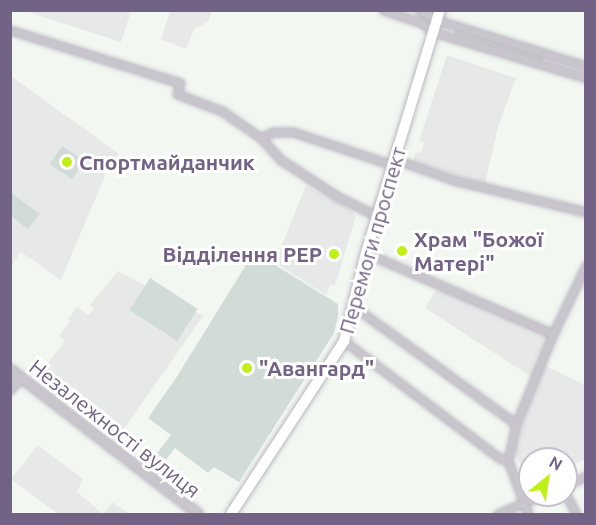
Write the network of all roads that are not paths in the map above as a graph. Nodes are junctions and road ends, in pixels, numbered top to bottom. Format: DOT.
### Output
graph roads {
  1 [pos="383,10"];
  2 [pos="419,10"];
  3 [pos="438,15"];
  4 [pos="10,30"];
  5 [pos="434,32"];
  6 [pos="585,66"];
  7 [pos="585,78"];
  8 [pos="261,138"];
  9 [pos="393,162"];
  10 [pos="585,212"];
  11 [pos="377,216"];
  12 [pos="366,253"];
  13 [pos="585,265"];
  14 [pos="353,306"];
  15 [pos="553,334"];
  16 [pos="344,341"];
  17 [pos="10,369"];
  18 [pos="21,377"];
  19 [pos="10,390"];
  20 [pos="516,424"];
  21 [pos="508,460"];
  22 [pos="518,486"];
  23 [pos="518,504"];
  24 [pos="198,514"];
  25 [pos="231,514"];
  26 [pos="498,514"];
  1 -- 5 [label="street"];
  2 -- 3 [label="street"];
  3 -- 5 [label="main road, Перемоги проспект"];
  3 -- 6 [label="street"];
  4 -- 8 [label="street"];
  5 -- 7 [label="street"];
  5 -- 9 [label="main road, Перемоги проспект"];
  8 -- 9 [label="street"];
  8 -- 11 [label="street"];
  9 -- 10 [label="street"];
  9 -- 11 [label="main road, Перемоги проспект"];
  11 -- 12 [label="main road, Перемоги проспект"];
  12 -- 14 [label="main road, Перемоги проспект"];
  12 -- 15 [label="street"];
  13 -- 15 [label="street"];
  14 -- 16 [label="main road, Перемоги проспект"];
  14 -- 20 [label="street"];
  15 -- 20 [label="street"];
  16 -- 21 [label="street"];
  16 -- 25 [label="main road, Перемоги проспект"];
  17 -- 18 [label="street, Незалежності вулиця"];
  18 -- 19 [label="street"];
  18 -- 24 [label="street, Незалежності вулиця"];
  20 -- 21 [label="street"];
  21 -- 22 [label="street"];
  23 -- 26 [label="street"];
}
